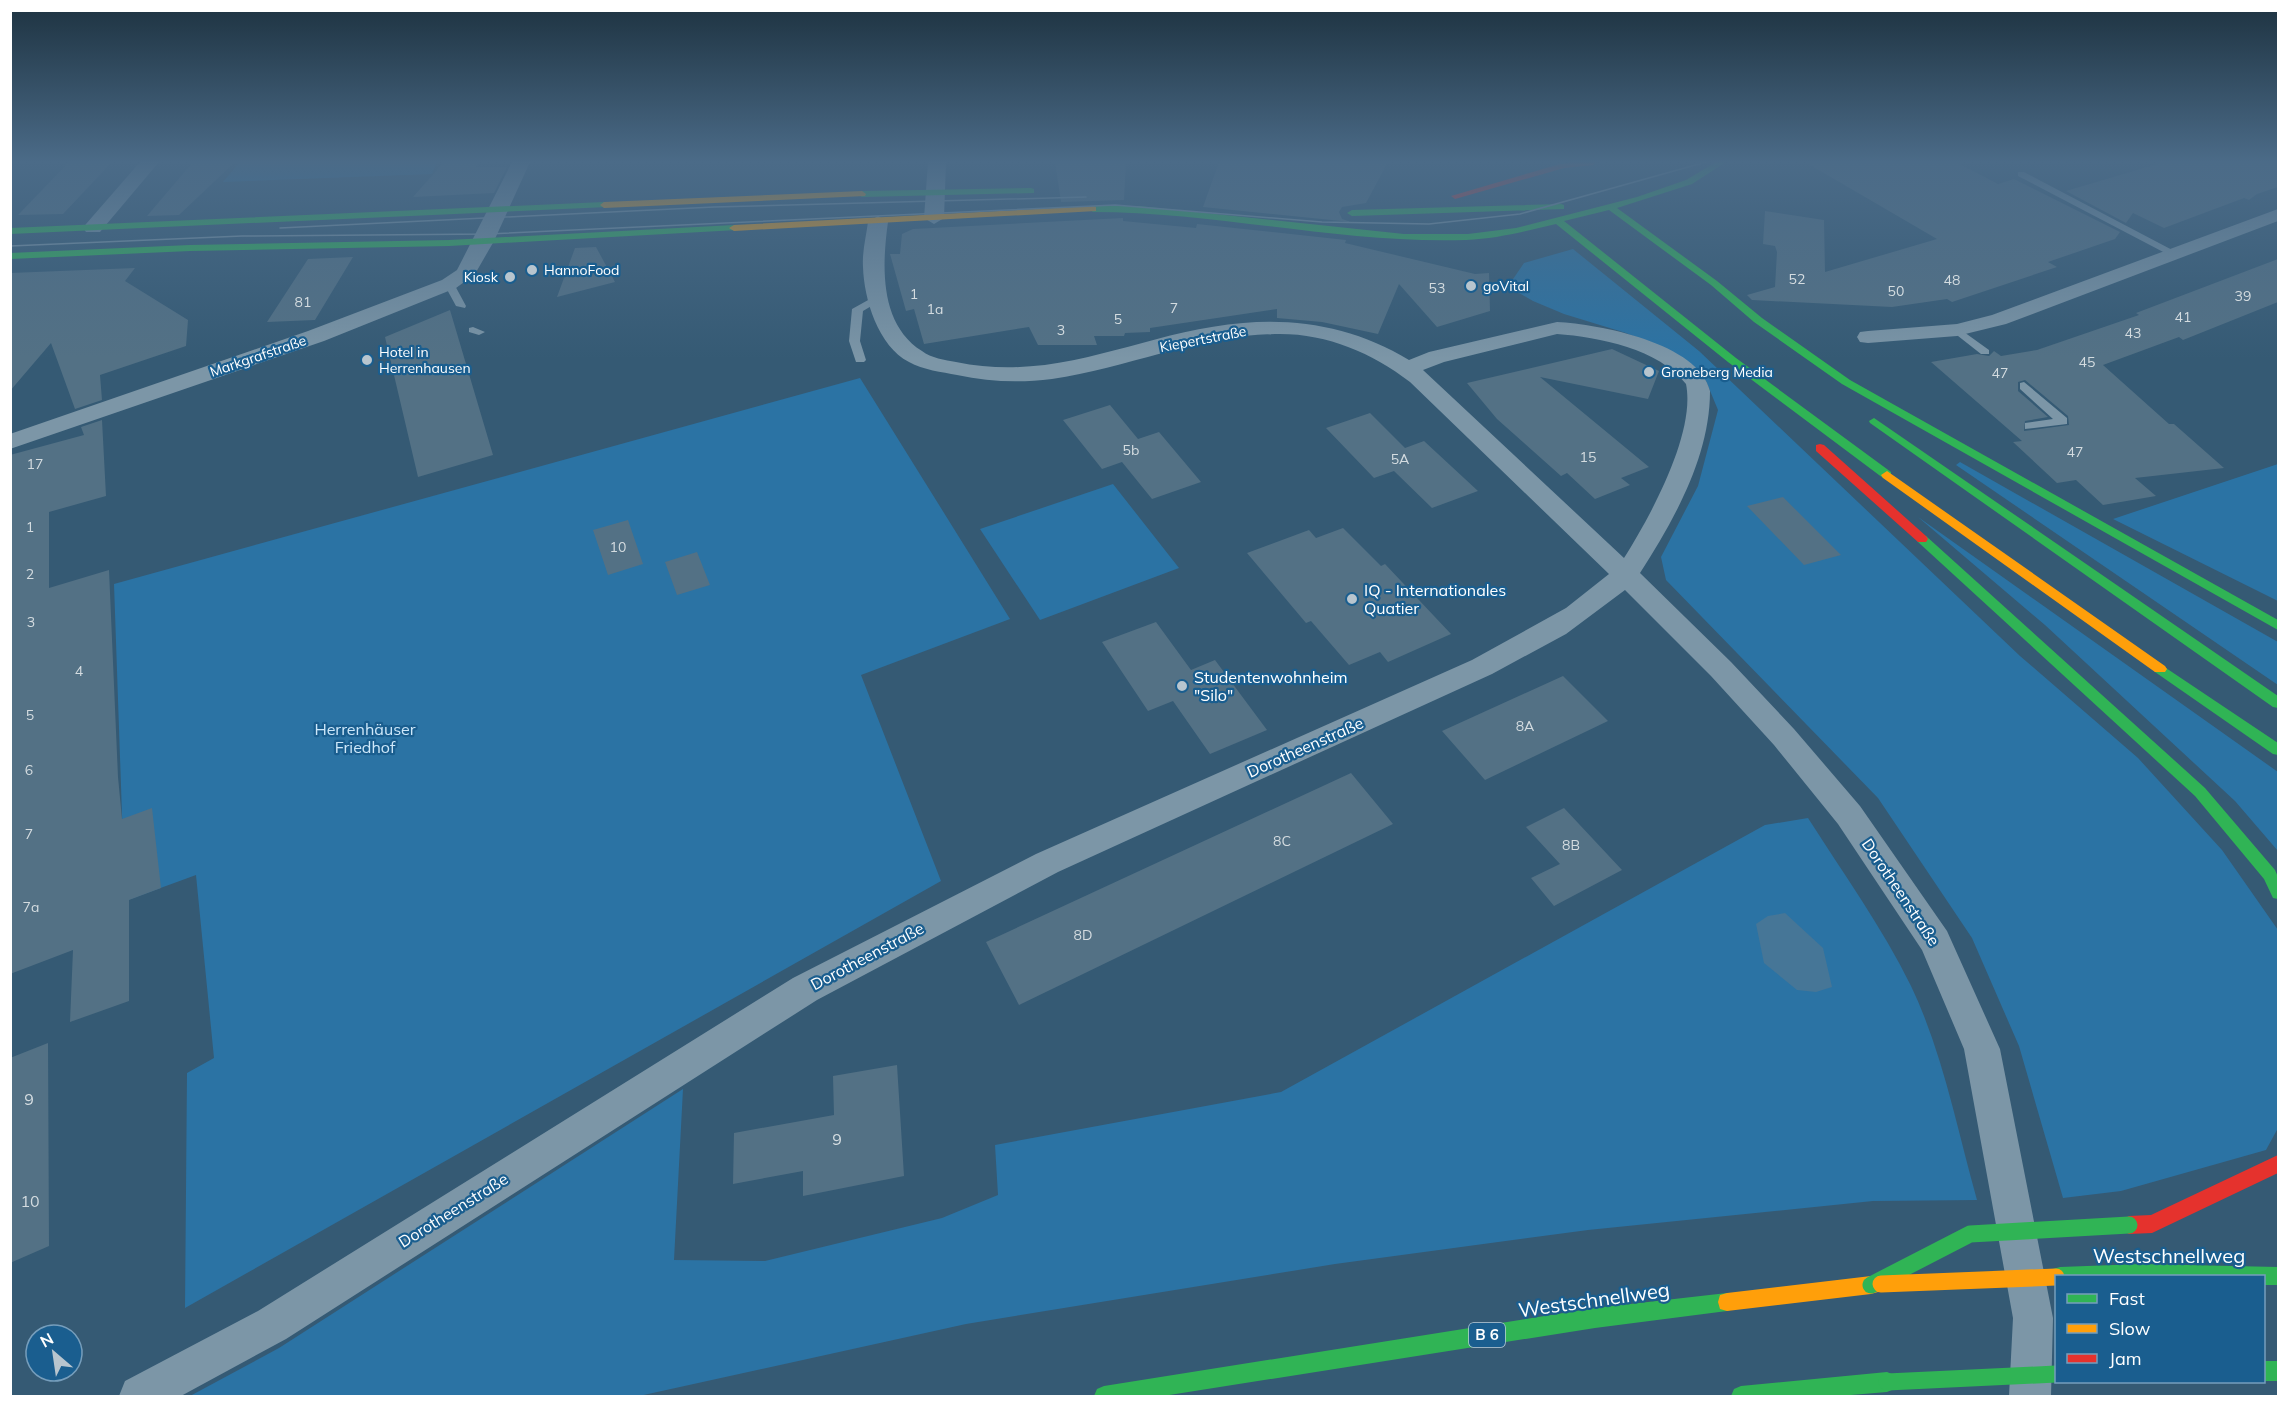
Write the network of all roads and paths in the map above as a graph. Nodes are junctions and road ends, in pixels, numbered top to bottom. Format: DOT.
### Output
graph roads {
  1 [pos="93,228"];
  2 [pos="101,228"];
  3 [pos="491,228"];
  4 [pos="766,228"];
  5 [pos="877,228"];
  6 [pos="1316,228"];
  7 [pos="1524,228"];
  8 [pos="1566,228"];
  9 [pos="1639,228"];
  10 [pos="2124,228"];
  11 [pos="2243,228"];
  12 [pos="10,231"];
  13 [pos="484,242"];
  14 [pos="2172,253"];
  15 [pos="10,256"];
  16 [pos="449,284"];
  17 [pos="879,297"];
  18 [pos="461,306"];
  19 [pos="1758,320"];
  20 [pos="1957,330"];
  21 [pos="1868,337"];
  22 [pos="1711,346"];
  23 [pos="1985,352"];
  24 [pos="860,360"];
  25 [pos="1407,368"];
  26 [pos="1821,381"];
  27 [pos="2024,386"];
  28 [pos="1863,413"];
  29 [pos="1788,420"];
  30 [pos="2029,426"];
  31 [pos="1806,436"];
  32 [pos="10,442"];
  33 [pos="1625,575"];
  34 [pos="2278,626"];
  35 [pos="2278,703"];
  36 [pos="2278,750"];
  37 [pos="2278,893"];
  38 [pos="2278,1164"];
  39 [pos="2100,1275"];
  40 [pos="2232,1275"];
  41 [pos="2055,1277"];
  42 [pos="1870,1285"];
  43 [pos="2055,1374"];
  44 [pos="140,1396"];
  45 [pos="1104,1396"];
  46 [pos="1741,1396"];
  47 [pos="2030,1396"];
  1 -- 2 [label="main road"];
  1 -- 12 [label="main road"];
  3 -- 13 [label="street, Markgrafstraße"];
  4 -- 13 [label="main road"];
  5 -- 17 [label="street, Kiepertstraße"];
  6 -- 7 [label="main road"];
  8 -- 22 [label="main road"];
  9 -- 19 [label="main road"];
  10 -- 14 [label="lane"];
  11 -- 14 [label="street"];
  13 -- 15 [label="main road"];
  13 -- 16 [label="street, Markgrafstraße"];
  14 -- 20 [label="street"];
  16 -- 18 [label="lane"];
  16 -- 32 [label="street, Markgrafstraße"];
  17 -- 24 [label="lane"];
  17 -- 25 [label="street, Kiepertstraße"];
  19 -- 26 [label="main road"];
  19 -- 34 [label="main road"];
  20 -- 21 [label="street"];
  20 -- 23 [label="lane"];
  22 -- 29 [label="main road"];
  22 -- 36 [label="main road"];
  25 -- 33 [label="street, Kiepertstraße"];
  25 -- 33 [label="street, Dorotheenstraße"];
  27 -- 30 [label="lane"];
  28 -- 35 [label="main road"];
  31 -- 37 [label="main road"];
  33 -- 44 [label="street, Dorotheenstraße"];
  33 -- 47 [label="street, Dorotheenstraße"];
  38 -- 42 [label="main road, bridge"];
  39 -- 40 [label="main road, Westschnellweg / B 6"];
  41 -- 42 [label="main road, Westschnellweg / B 6, bridge"];
  42 -- 45 [label="main road, Westschnellweg / B 6"];
  43 -- 46 [label="main road, bridge"];
}
